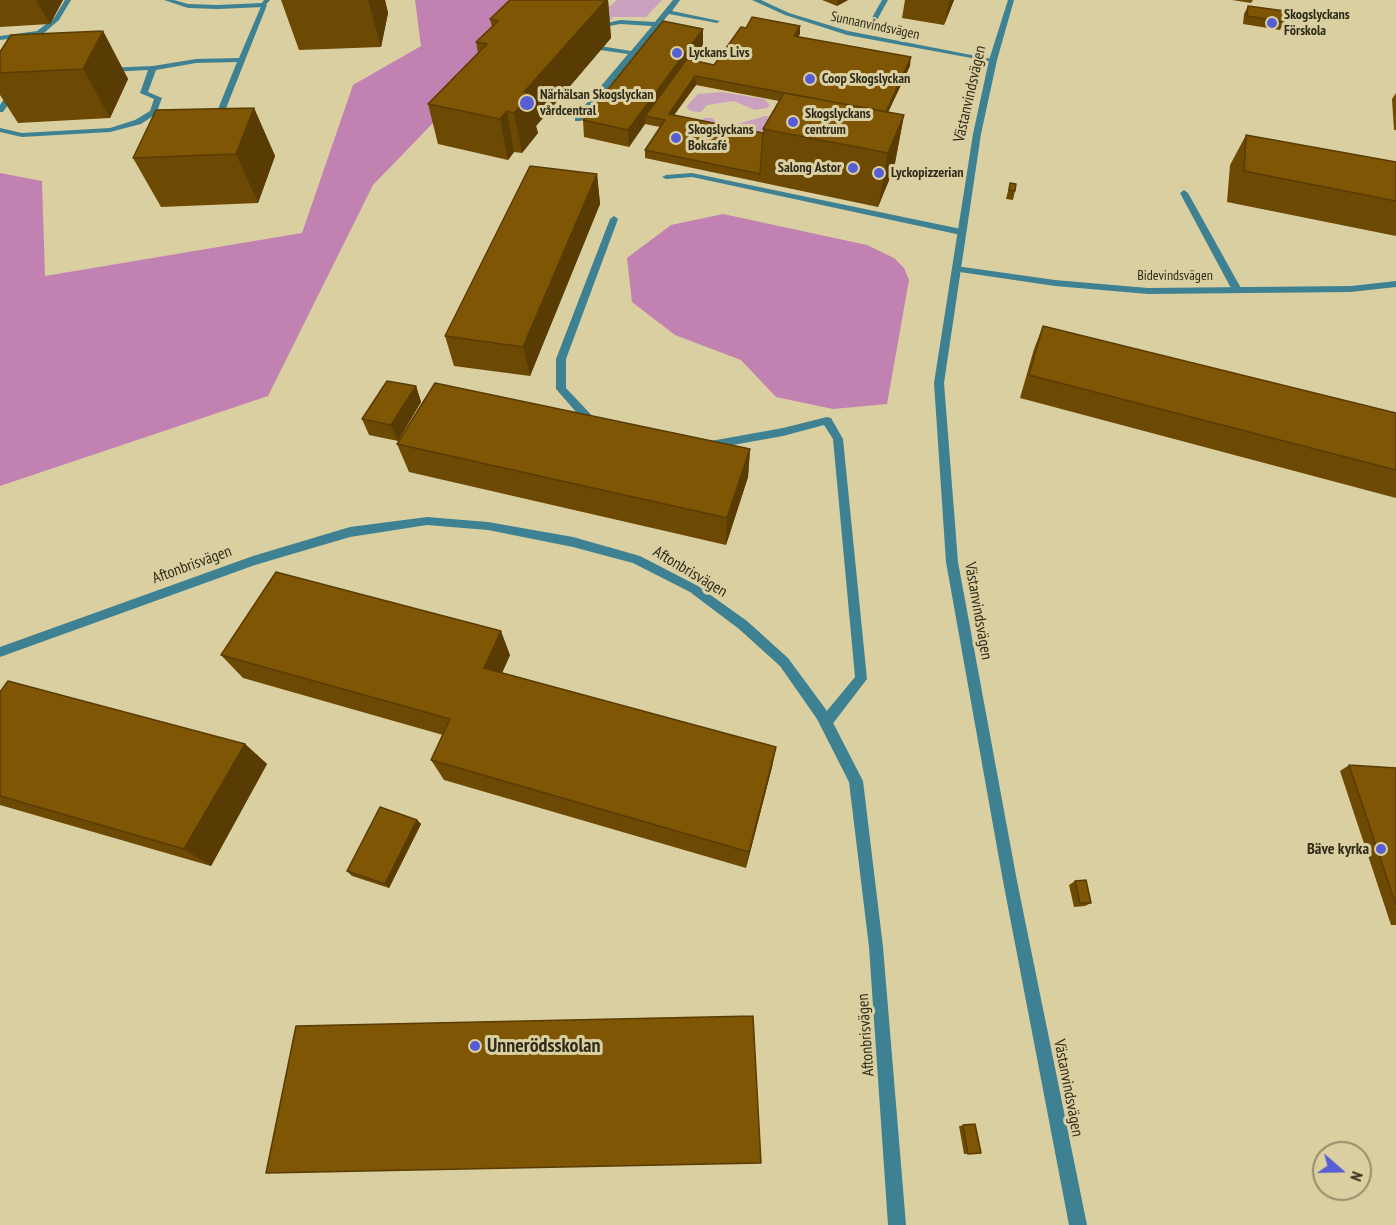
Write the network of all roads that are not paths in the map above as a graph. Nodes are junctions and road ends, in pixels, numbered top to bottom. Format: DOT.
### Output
graph roads {
  1 [pos="68,0"];
  2 [pos="167,0"];
  3 [pos="676,0"];
  4 [pos="755,0"];
  5 [pos="885,0"];
  6 [pos="1011,0"];
  7 [pos="266,3"];
  8 [pos="667,12"];
  9 [pos="717,21"];
  10 [pos="656,24"];
  11 [pos="869,30"];
  12 [pos="39,33"];
  13 [pos="587,33"];
  14 [pos="0,38"];
  15 [pos="48,48"];
  16 [pos="603,48"];
  17 [pos="633,53"];
  18 [pos="242,60"];
  19 [pos="993,60"];
  20 [pos="153,68"];
  21 [pos="96,71"];
  22 [pos="20,84"];
  23 [pos="0,110"];
  24 [pos="579,119"];
  25 [pos="0,130"];
  26 [pos="213,133"];
  27 [pos="666,177"];
  28 [pos="1184,193"];
  29 [pos="614,219"];
  30 [pos="961,232"];
  31 [pos="956,269"];
  32 [pos="1396,285"];
  33 [pos="1237,290"];
  34 [pos="602,427"];
  35 [pos="690,445"];
  36 [pos="0,652"];
  37 [pos="826,722"];
  38 [pos="897,1225"];
  39 [pos="1078,1225"];
  1 -- 12 [label="street"];
  2 -- 7 [label="street"];
  3 -- 8 [label="street"];
  4 -- 19 [label="street, Sunnanvindsvägen"];
  5 -- 11 [label="street"];
  6 -- 19 [label="street, Västanvindsvägen"];
  7 -- 18 [label="street"];
  8 -- 9 [label="street"];
  8 -- 10 [label="street"];
  10 -- 13 [label="street"];
  10 -- 17 [label="street"];
  12 -- 14 [label="street"];
  12 -- 15 [label="street"];
  16 -- 17 [label="street"];
  17 -- 24 [label="street"];
  18 -- 20 [label="street"];
  18 -- 26 [label="street"];
  19 -- 30 [label="street, Västanvindsvägen"];
  20 -- 21 [label="street"];
  20 -- 25 [label="street"];
  22 -- 23 [label="street"];
  27 -- 30 [label="street"];
  28 -- 33 [label="street"];
  29 -- 34 [label="street"];
  30 -- 31 [label="street, Västanvindsvägen"];
  31 -- 33 [label="street, Bidevindsvägen"];
  31 -- 39 [label="street, Västanvindsvägen"];
  32 -- 33 [label="street, Bidevindsvägen"];
  35 -- 37 [label="street"];
  36 -- 37 [label="street, Aftonbrisvägen"];
  37 -- 38 [label="street, Aftonbrisvägen"];
}
